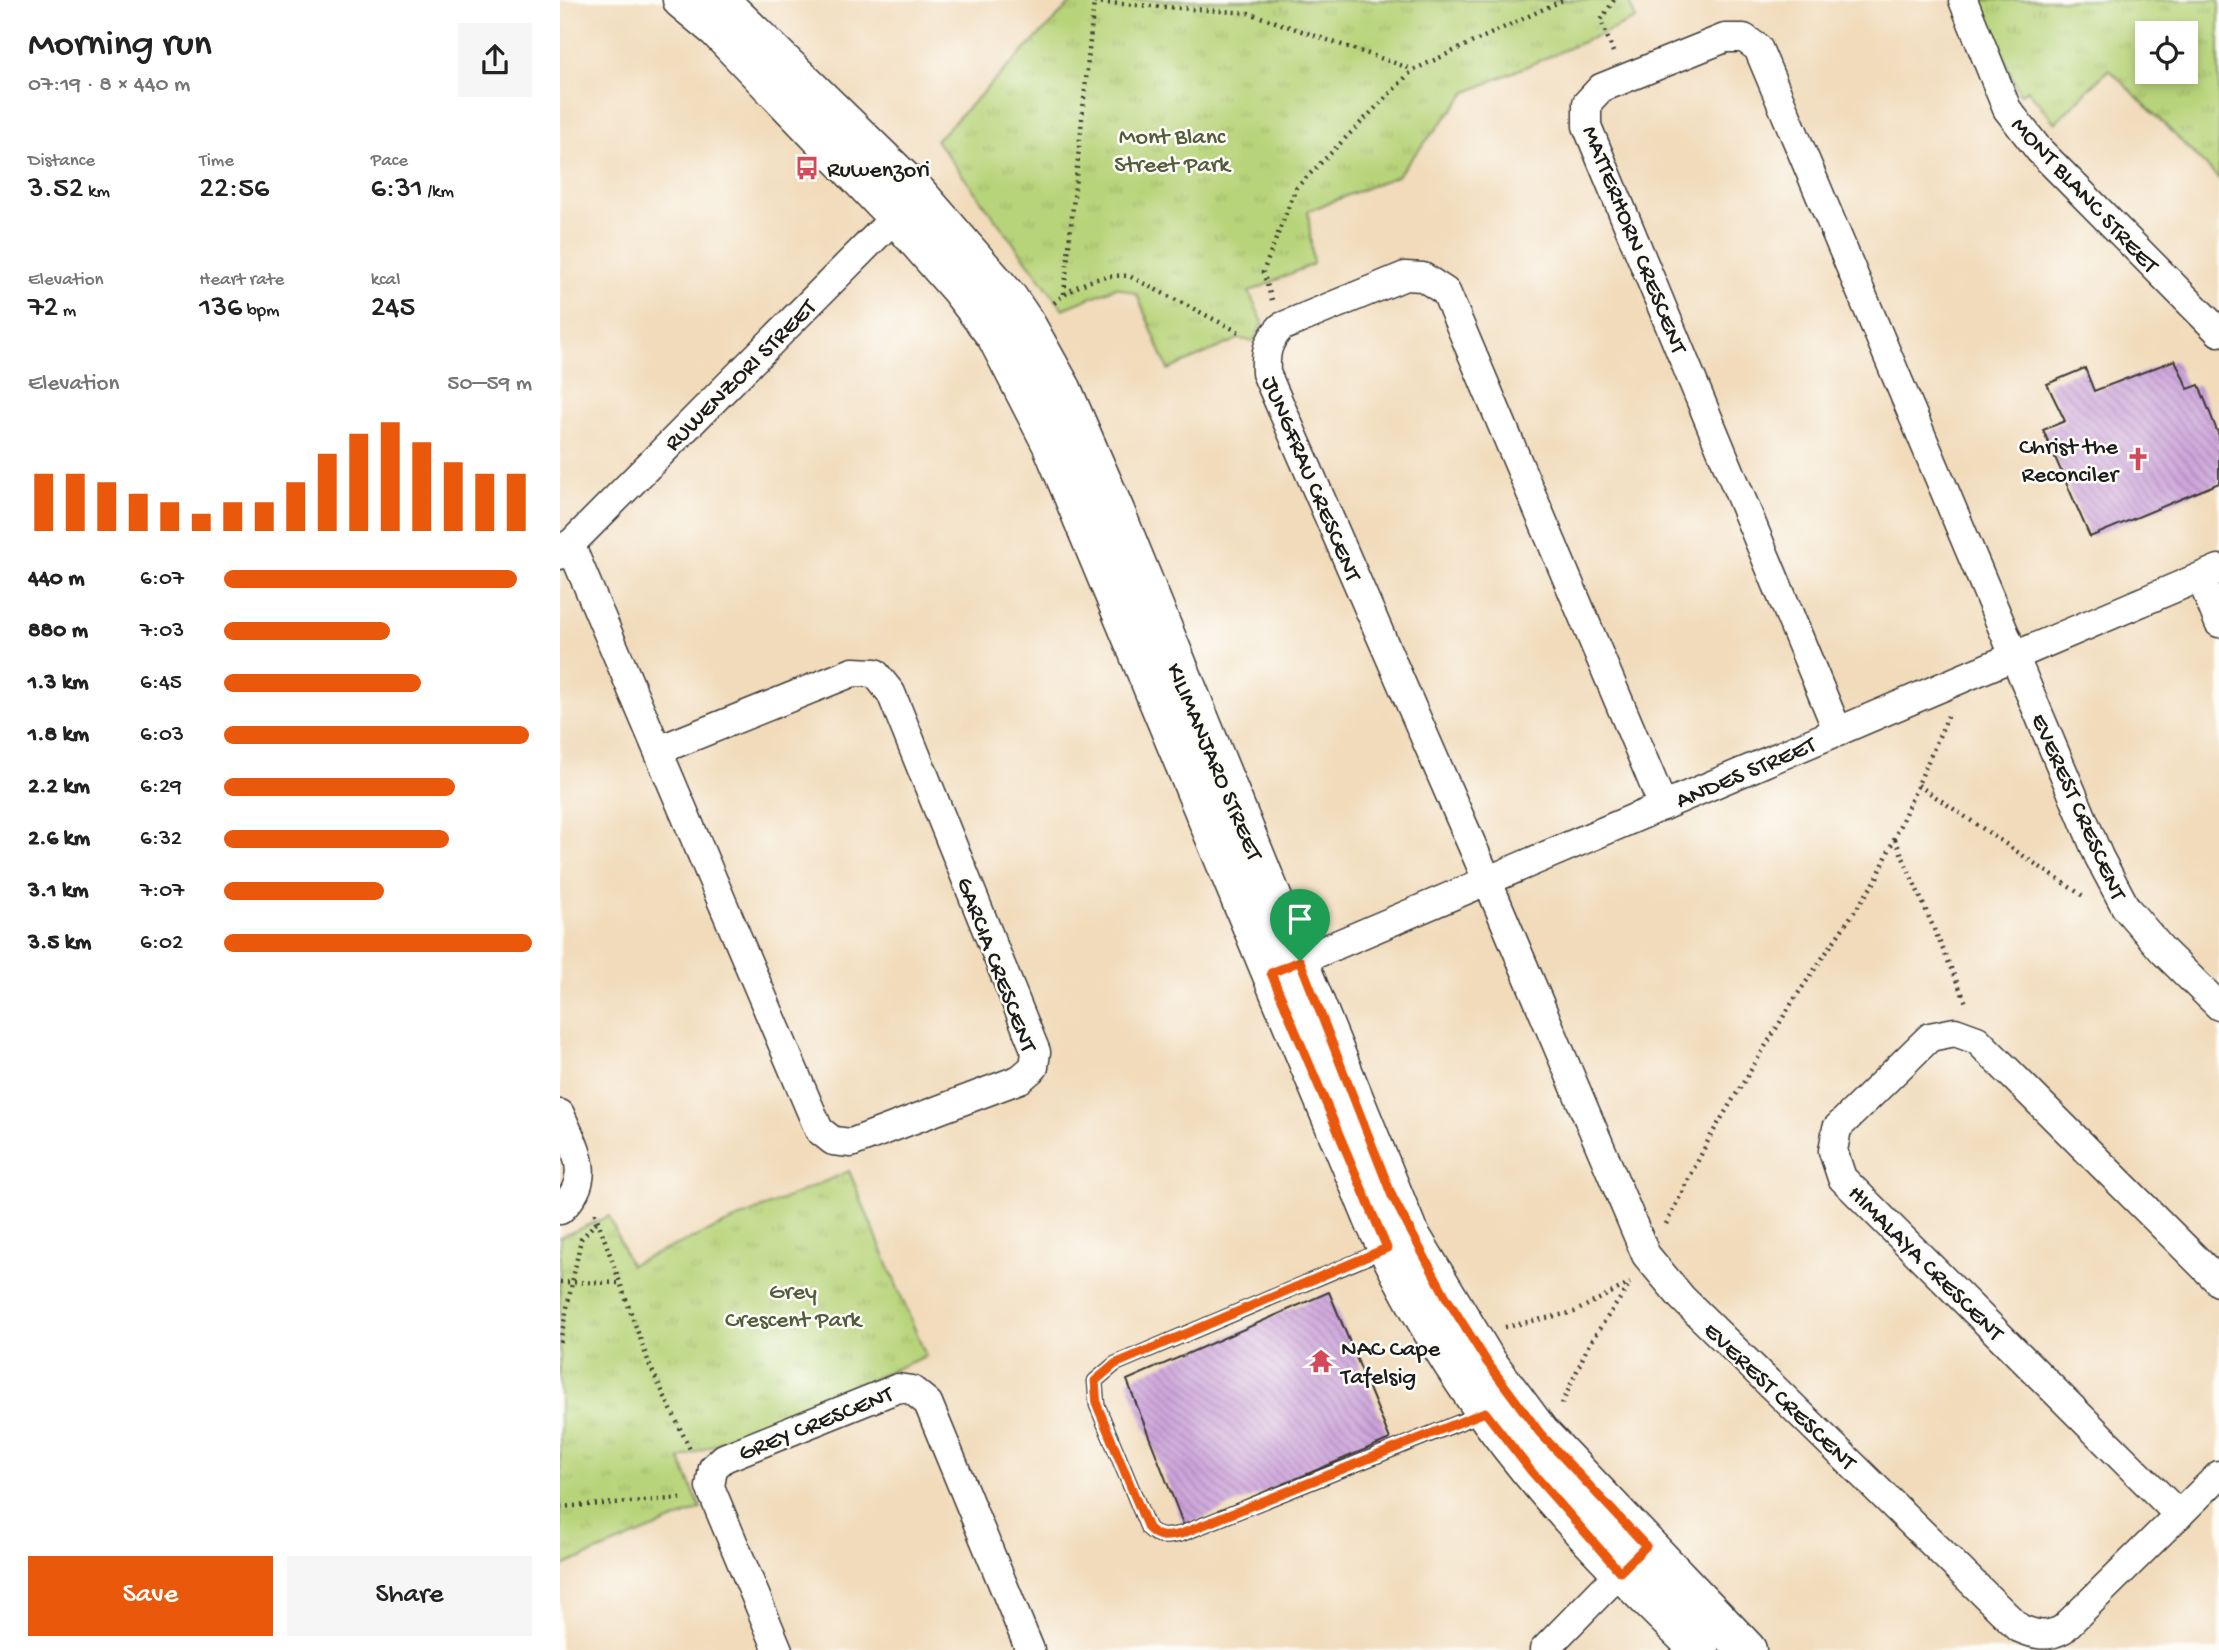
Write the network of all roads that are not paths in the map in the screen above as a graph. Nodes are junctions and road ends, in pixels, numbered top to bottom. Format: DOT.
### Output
graph roads {
  1 [pos="682,0"];
  2 [pos="719,0"];
  3 [pos="1963,0"];
  4 [pos="907,205"];
  5 [pos="2219,332"];
  6 [pos="565,549"];
  7 [pos="2210,574"];
  8 [pos="2219,623"];
  9 [pos="2013,657"];
  10 [pos="1838,732"];
  11 [pos="660,750"];
  12 [pos="1663,806"];
  13 [pos="1488,882"];
  14 [pos="1286,967"];
  15 [pos="2219,1006"];
  16 [pos="560,1114"];
  17 [pos="560,1210"];
  18 [pos="1387,1248"];
  19 [pos="2219,1282"];
  20 [pos="1485,1412"];
  21 [pos="2219,1475"];
  22 [pos="2179,1514"];
  23 [pos="1633,1559"];
  24 [pos="778,1650"];
  25 [pos="1030,1650"];
  26 [pos="1544,1650"];
  27 [pos="1700,1650"];
  28 [pos="1747,1650"];
  1 -- 4 [label="street, KILIMANJARO STREET"];
  2 -- 4 [label="street, KILIMANJARO STREET"];
  3 -- 5 [label="street, MONT BLANC STREET"];
  4 -- 6 [label="street, RUWENZORI STREET"];
  4 -- 14 [label="street, KILIMANJARO STREET"];
  6 -- 11 [label="street, GARCIA CRESCENT"];
  7 -- 8 [label="street"];
  7 -- 9 [label="street, ANDES STREET"];
  9 -- 10 [label="street, ANDES STREET"];
  9 -- 10 [label="street, MATTERHORN CRESCENT"];
  9 -- 15 [label="street, EVEREST CRESCENT"];
  10 -- 12 [label="street, ANDES STREET"];
  11 -- 11 [label="street, GARCIA CRESCENT"];
  12 -- 13 [label="street, ANDES STREET"];
  12 -- 13 [label="street, JUNGFRAU CRESCENT"];
  13 -- 14 [label="street, ANDES STREET"];
  13 -- 22 [label="street, EVEREST CRESCENT"];
  14 -- 18 [label="street, KILIMANJARO STREET"];
  14 -- 23 [label="street, KILIMANJARO STREET"];
  16 -- 17 [label="street"];
  18 -- 20 [label="street, KILIMANJARO STREET"];
  18 -- 20 [label="lane"];
  19 -- 22 [label="street, HIMALAYA CRESCENT"];
  20 -- 23 [label="street, KILIMANJARO STREET"];
  21 -- 22 [label="street, EVEREST CRESCENT"];
  23 -- 26 [label="street"];
  23 -- 27 [label="street, KILIMANJARO STREET"];
  23 -- 28 [label="street, KILIMANJARO STREET"];
  24 -- 25 [label="street, GREY CRESCENT"];
}
